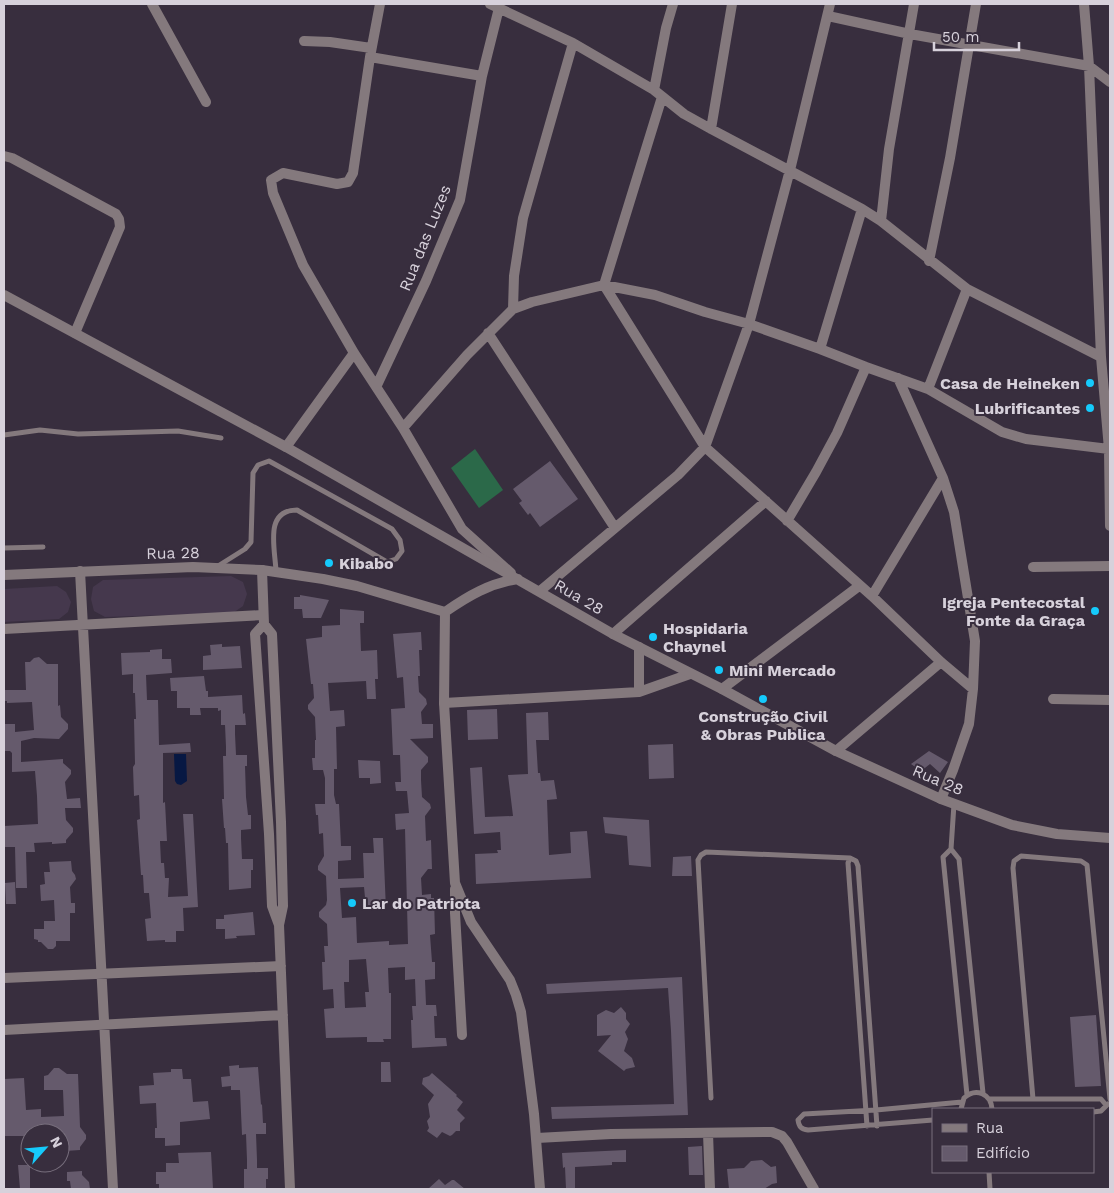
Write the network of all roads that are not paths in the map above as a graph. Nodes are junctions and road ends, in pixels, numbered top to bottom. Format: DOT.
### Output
graph roads {
  1 [pos="152,4"];
  2 [pos="380,4"];
  3 [pos="673,4"];
  4 [pos="732,4"];
  5 [pos="830,4"];
  6 [pos="914,4"];
  7 [pos="976,4"];
  8 [pos="1084,4"];
  9 [pos="495,6"];
  10 [pos="828,16"];
  11 [pos="910,34"];
  12 [pos="304,41"];
  13 [pos="573,43"];
  14 [pos="970,43"];
  15 [pos="371,52"];
  16 [pos="1089,66"];
  17 [pos="482,76"];
  18 [pos="1110,82"];
  19 [pos="658,94"];
  20 [pos="206,102"];
  21 [pos="711,129"];
  22 [pos="4,156"];
  23 [pos="790,170"];
  24 [pos="862,210"];
  25 [pos="881,221"];
  26 [pos="929,261"];
  27 [pos="604,285"];
  28 [pos="967,289"];
  29 [pos="4,294"];
  30 [pos="512,308"];
  31 [pos="749,324"];
  32 [pos="75,333"];
  33 [pos="488,333"];
  34 [pos="820,349"];
  35 [pos="354,353"];
  36 [pos="1101,357"];
  37 [pos="866,367"];
  38 [pos="898,378"];
  39 [pos="377,385"];
  40 [pos="928,389"];
  41 [pos="403,428"];
  42 [pos="4,435"];
  43 [pos="222,438"];
  44 [pos="286,447"];
  45 [pos="705,447"];
  46 [pos="1109,449"];
  47 [pos="943,478"];
  48 [pos="766,501"];
  49 [pos="787,521"];
  50 [pos="1110,526"];
  51 [pos="615,528"];
  52 [pos="43,547"];
  53 [pos="4,548"];
  54 [pos="1110,566"];
  55 [pos="215,567"];
  56 [pos="1033,567"];
  57 [pos="262,570"];
  58 [pos="80,571"];
  59 [pos="276,571"];
  60 [pos="4,575"];
  61 [pos="518,579"];
  62 [pos="859,586"];
  63 [pos="540,591"];
  64 [pos="872,596"];
  65 [pos="445,612"];
  66 [pos="264,620"];
  67 [pos="83,623"];
  68 [pos="4,628"];
  69 [pos="613,634"];
  70 [pos="639,648"];
  71 [pos="942,662"];
  72 [pos="690,674"];
  73 [pos="722,689"];
  74 [pos="973,689"];
  75 [pos="639,692"];
  76 [pos="1053,699"];
  77 [pos="1110,700"];
  78 [pos="444,703"];
  79 [pos="836,751"];
  80 [pos="941,799"];
  81 [pos="954,804"];
  82 [pos="1110,838"];
  83 [pos="951,849"];
  84 [pos="850,858"];
  85 [pos="455,884"];
  86 [pos="278,925"];
  87 [pos="480,934"];
  88 [pos="456,944"];
  89 [pos="281,966"];
  90 [pos="101,974"];
  91 [pos="4,978"];
  92 [pos="856,978"];
  93 [pos="866,978"];
  94 [pos="283,1015"];
  95 [pos="104,1024"];
  96 [pos="4,1030"];
  97 [pos="462,1034"];
  98 [pos="983,1093"];
  99 [pos="967,1095"];
  100 [pos="711,1098"];
  101 [pos="989,1099"];
  102 [pos="1033,1099"];
  103 [pos="1110,1099"];
  104 [pos="962,1102"];
  105 [pos="1106,1105"];
  106 [pos="961,1108"];
  107 [pos="992,1108"];
  108 [pos="866,1110"];
  109 [pos="876,1110"];
  110 [pos="1094,1112"];
  111 [pos="932,1120"];
  112 [pos="867,1126"];
  113 [pos="876,1126"];
  114 [pos="708,1133"];
  115 [pos="537,1138"];
  116 [pos="989,1173"];
  117 [pos="113,1189"];
  118 [pos="290,1189"];
  119 [pos="540,1189"];
  120 [pos="710,1189"];
  121 [pos="814,1189"];
  122 [pos="990,1189"];
  1 -- 20 [label="street"];
  2 -- 15 [label="street"];
  3 -- 19 [label="street"];
  4 -- 21 [label="street"];
  5 -- 10 [label="street"];
  6 -- 11 [label="street"];
  7 -- 14 [label="street"];
  8 -- 16 [label="street"];
  9 -- 13 [label="street"];
  9 -- 17 [label="street, Rua das Luzes"];
  10 -- 11 [label="street"];
  10 -- 23 [label="street"];
  11 -- 14 [label="street"];
  11 -- 25 [label="street"];
  12 -- 15 [label="street"];
  13 -- 19 [label="street"];
  13 -- 30 [label="street"];
  14 -- 16 [label="street"];
  14 -- 26 [label="street"];
  15 -- 17 [label="street"];
  15 -- 35 [label="street"];
  16 -- 18 [label="street"];
  16 -- 36 [label="street"];
  17 -- 39 [label="street, Rua das Luzes"];
  19 -- 21 [label="street"];
  19 -- 27 [label="street"];
  21 -- 23 [label="street"];
  22 -- 32 [label="street"];
  23 -- 24 [label="street"];
  23 -- 31 [label="street"];
  24 -- 25 [label="street"];
  24 -- 34 [label="street"];
  25 -- 26 [label="street"];
  26 -- 28 [label="street"];
  27 -- 30 [label="street"];
  27 -- 31 [label="street"];
  27 -- 45 [label="street"];
  28 -- 36 [label="street"];
  28 -- 40 [label="street"];
  29 -- 32 [label="street"];
  30 -- 33 [label="street"];
  31 -- 34 [label="street"];
  31 -- 45 [label="street"];
  32 -- 44 [label="street"];
  33 -- 41 [label="street"];
  33 -- 51 [label="street"];
  34 -- 37 [label="street"];
  35 -- 39 [label="street"];
  35 -- 44 [label="street"];
  36 -- 46 [label="street"];
  37 -- 38 [label="street"];
  37 -- 49 [label="street"];
  38 -- 40 [label="street"];
  38 -- 47 [label="street"];
  39 -- 41 [label="street"];
  40 -- 46 [label="street"];
  41 -- 61 [label="street"];
  42 -- 43 [label="lane"];
  44 -- 61 [label="street"];
  45 -- 48 [label="street"];
  45 -- 51 [label="street"];
  46 -- 50 [label="street"];
  47 -- 64 [label="street"];
  47 -- 74 [label="street"];
  48 -- 49 [label="street"];
  48 -- 69 [label="street"];
  49 -- 62 [label="street"];
  51 -- 63 [label="street"];
  52 -- 53 [label="lane"];
  54 -- 56 [label="street"];
  55 -- 57 [label="street, Rua 28"];
  55 -- 58 [label="street, Rua 28"];
  55 -- 59 [label="lane"];
  57 -- 59 [label="street, Rua 28"];
  57 -- 66 [label="street"];
  58 -- 60 [label="street, Rua 28"];
  58 -- 67 [label="street"];
  59 -- 65 [label="street, Rua 28"];
  61 -- 63 [label="street, Rua 28"];
  61 -- 65 [label="street"];
  62 -- 64 [label="street"];
  62 -- 73 [label="street"];
  63 -- 69 [label="street, Rua 28"];
  64 -- 71 [label="street"];
  65 -- 78 [label="street"];
  66 -- 67 [label="street"];
  66 -- 86 [label="street"];
  66 -- 86 [label="street"];
  67 -- 68 [label="street"];
  67 -- 90 [label="street"];
  69 -- 70 [label="street, Rua 28"];
  70 -- 72 [label="street, Rua 28"];
  70 -- 75 [label="street"];
  71 -- 74 [label="street"];
  71 -- 79 [label="street"];
  72 -- 73 [label="street, Rua 28"];
  72 -- 75 [label="street"];
  73 -- 79 [label="street, Rua 28"];
  74 -- 80 [label="street"];
  75 -- 78 [label="street"];
  76 -- 77 [label="street"];
  78 -- 85 [label="street"];
  79 -- 80 [label="street, Rua 28"];
  80 -- 81 [label="street, Rua 28"];
  81 -- 82 [label="street, Rua 28"];
  81 -- 83 [label="lane"];
  83 -- 98 [label="lane"];
  83 -- 99 [label="lane"];
  84 -- 92 [label="lane"];
  84 -- 93 [label="lane"];
  84 -- 100 [label="lane"];
  85 -- 87 [label="street"];
  85 -- 88 [label="street"];
  86 -- 89 [label="street"];
  87 -- 88 [label="street"];
  87 -- 115 [label="street"];
  88 -- 97 [label="street"];
  89 -- 90 [label="street"];
  89 -- 94 [label="street"];
  90 -- 91 [label="street"];
  90 -- 95 [label="street"];
  92 -- 93 [label="lane"];
  92 -- 108 [label="lane"];
  93 -- 109 [label="lane"];
  94 -- 95 [label="street"];
  94 -- 118 [label="street"];
  95 -- 96 [label="street"];
  95 -- 117 [label="street"];
  98 -- 99 [label="lane"];
  98 -- 101 [label="lane"];
  99 -- 104 [label="lane"];
  101 -- 102 [label="lane"];
  101 -- 107 [label="lane"];
  102 -- 103 [label="lane"];
  102 -- 105 [label="lane"];
  103 -- 105 [label="lane"];
  104 -- 106 [label="lane"];
  104 -- 109 [label="lane"];
  105 -- 110 [label="lane"];
  108 -- 109 [label="lane"];
  108 -- 112 [label="lane"];
  108 -- 112 [label="lane"];
  109 -- 113 [label="lane"];
  111 -- 113 [label="lane"];
  112 -- 113 [label="lane"];
  114 -- 115 [label="street"];
  114 -- 120 [label="street"];
  114 -- 121 [label="street"];
  115 -- 119 [label="street"];
  116 -- 122 [label="lane"];
}
